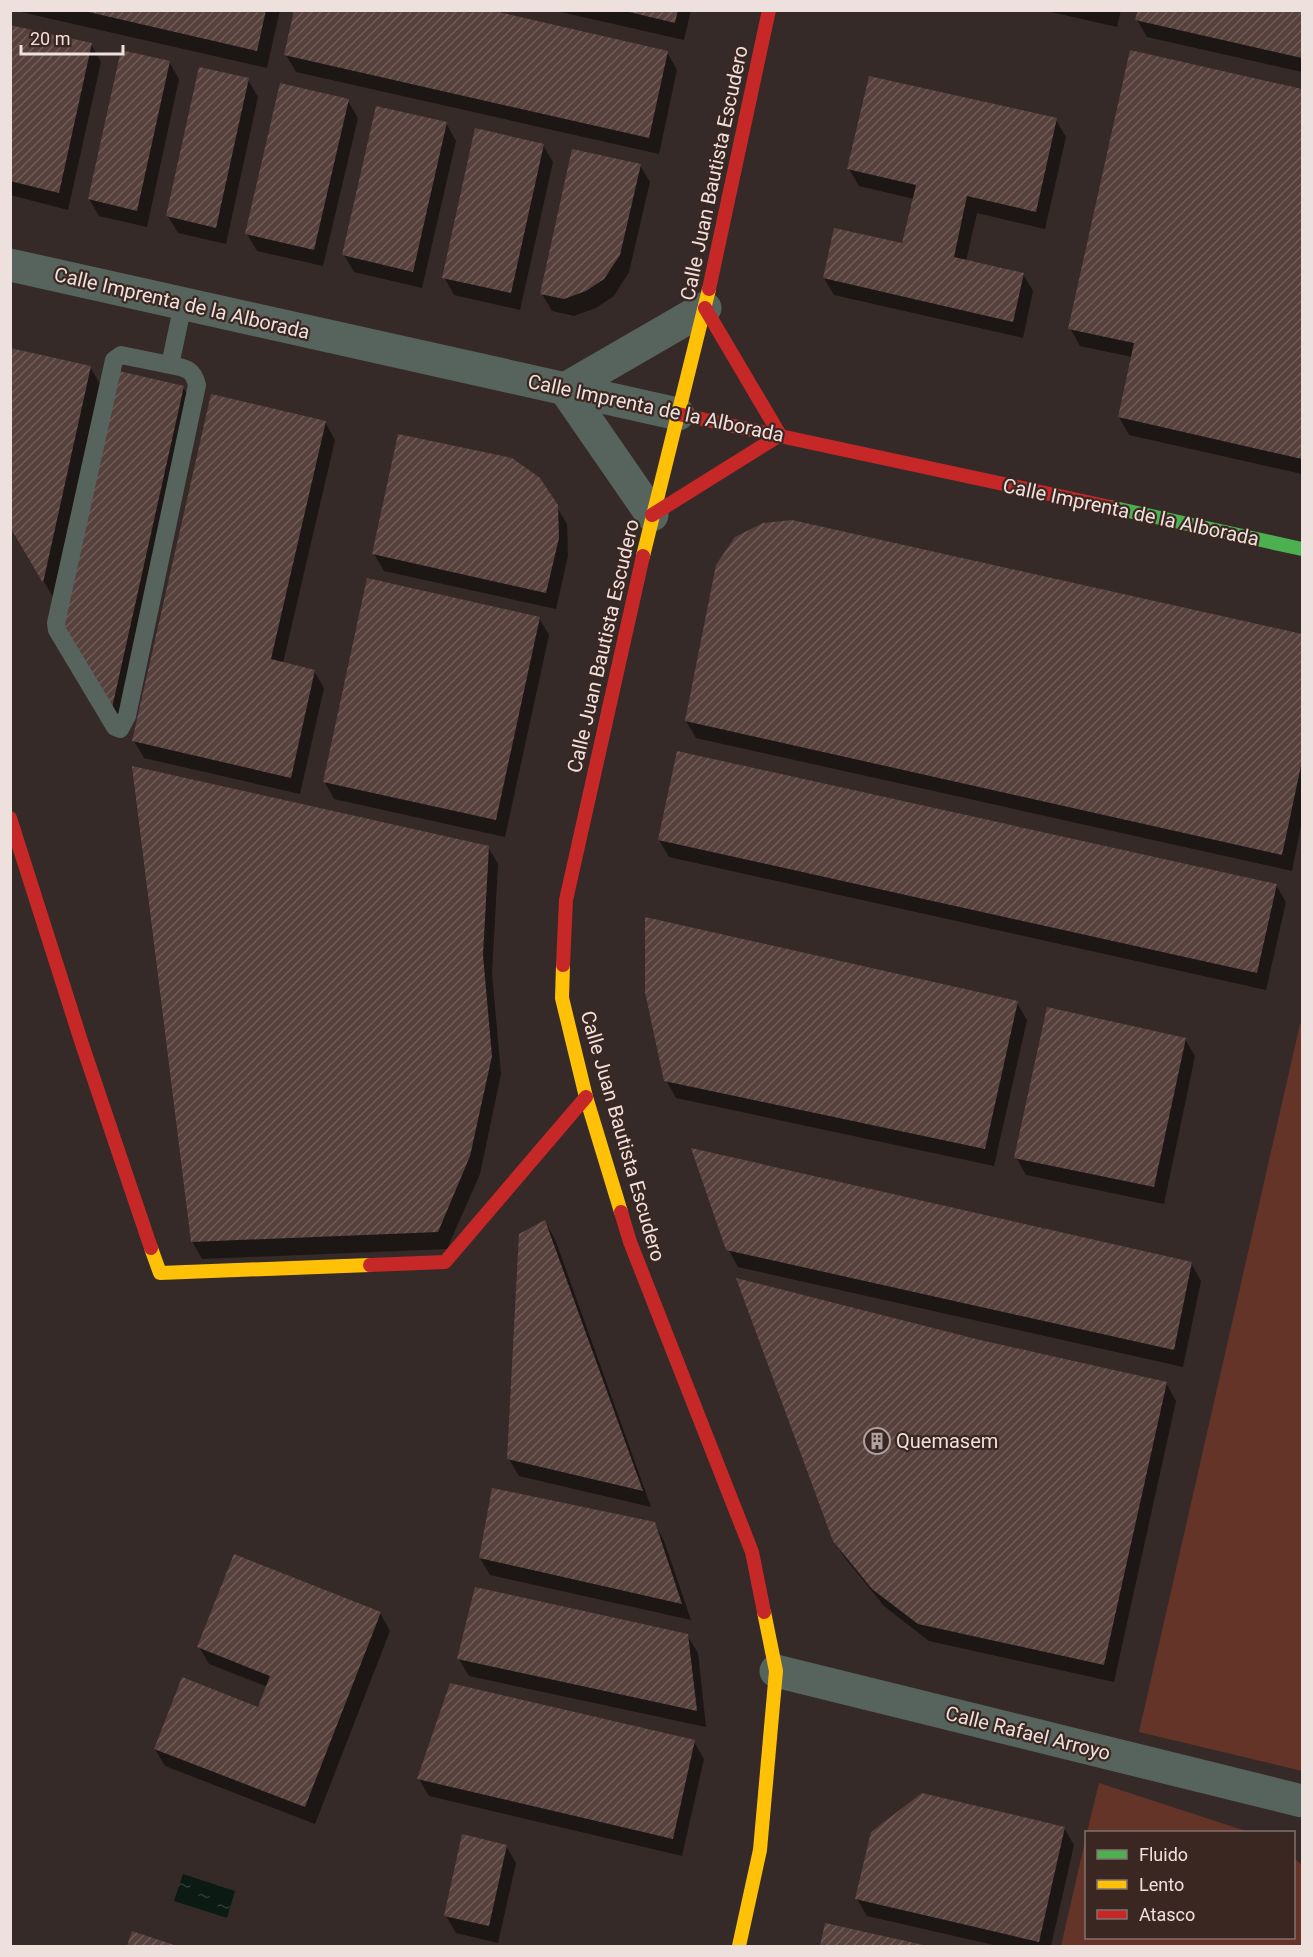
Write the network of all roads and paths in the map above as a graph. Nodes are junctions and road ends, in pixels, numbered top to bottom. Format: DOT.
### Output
graph roads {
  1 [pos="769,10"];
  2 [pos="10,265"];
  3 [pos="183,304"];
  4 [pos="705,308"];
  5 [pos="170,364"];
  6 [pos="565,389"];
  7 [pos="678,414"];
  8 [pos="780,435"];
  9 [pos="652,515"];
  10 [pos="1302,549"];
  11 [pos="10,818"];
  12 [pos="586,1097"];
  13 [pos="776,1671"];
  14 [pos="1295,1803"];
  15 [pos="739,1947"];
  1 -- 4 [label="street, Calle Juan Bautista Escudero"];
  2 -- 3 [label="street, Calle Imprenta de la Alborada"];
  3 -- 5 [label="lane"];
  3 -- 6 [label="street, Calle Imprenta de la Alborada"];
  4 -- 6 [label="street"];
  4 -- 7 [label="street, Calle Juan Bautista Escudero"];
  4 -- 8 [label="street"];
  5 -- 5 [label="lane"];
  6 -- 7 [label="street, Calle Imprenta de la Alborada"];
  6 -- 9 [label="street"];
  7 -- 8 [label="street, Calle Imprenta de la Alborada"];
  7 -- 9 [label="street, Calle Juan Bautista Escudero"];
  8 -- 9 [label="street"];
  8 -- 10 [label="street, Calle Imprenta de la Alborada"];
  9 -- 12 [label="street, Calle Juan Bautista Escudero"];
  11 -- 12 [label="street"];
  12 -- 13 [label="street, Calle Juan Bautista Escudero"];
  13 -- 14 [label="street, Calle Rafael Arroyo"];
  13 -- 15 [label="street, Calle Juan Bautista Escudero"];
}
